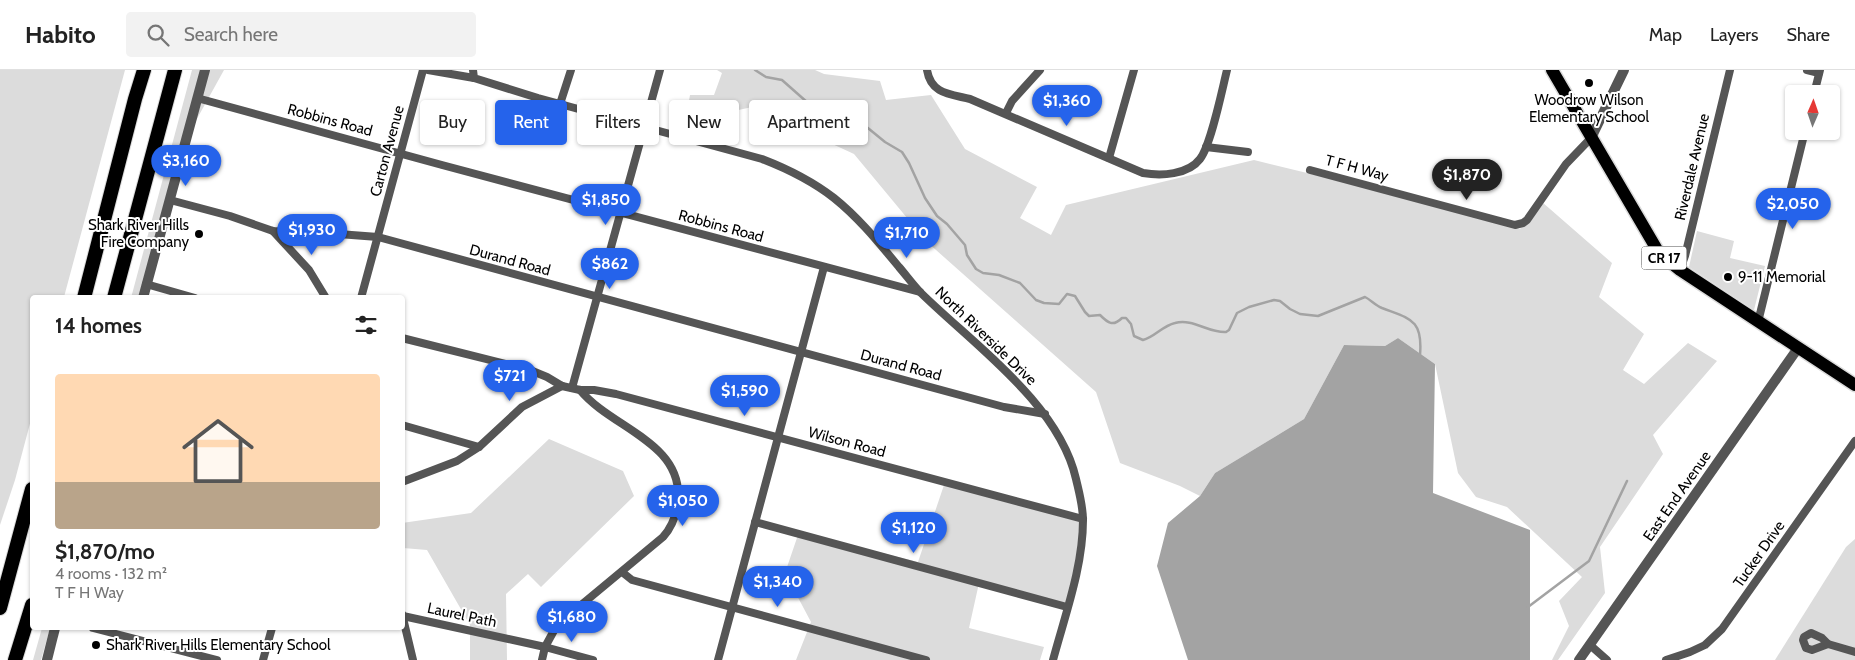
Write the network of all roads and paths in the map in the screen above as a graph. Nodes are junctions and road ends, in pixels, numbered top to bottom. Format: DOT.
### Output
graph roads {
  1 [pos="139,70"];
  2 [pos="144,70"];
  3 [pos="175,70"];
  4 [pos="205,70"];
  5 [pos="423,70"];
  6 [pos="428,70"];
  7 [pos="570,70"];
  8 [pos="660,70"];
  9 [pos="927,70"];
  10 [pos="1040,70"];
  11 [pos="1134,70"];
  12 [pos="1227,70"];
  13 [pos="1552,70"];
  14 [pos="1624,70"];
  15 [pos="1730,70"];
  16 [pos="1807,70"];
  17 [pos="1819,72"];
  18 [pos="473,74"];
  19 [pos="1816,85"];
  20 [pos="197,98"];
  21 [pos="135,99"];
  22 [pos="548,100"];
  23 [pos="561,100"];
  24 [pos="652,100"];
  25 [pos="1006,113"];
  26 [pos="659,131"];
  27 [pos="1591,138"];
  28 [pos="1803,140"];
  29 [pos="639,145"];
  30 [pos="1206,147"];
  31 [pos="1248,152"];
  32 [pos="400,154"];
  33 [pos="1109,158"];
  34 [pos="1310,170"];
  35 [pos="170,200"];
  36 [pos="621,213"];
  37 [pos="273,232"];
  38 [pos="378,237"];
  39 [pos="824,267"];
  40 [pos="1680,270"];
  41 [pos="146,284"];
  42 [pos="920,292"];
  43 [pos="85,295"];
  44 [pos="115,295"];
  45 [pos="144,295"];
  46 [pos="185,295"];
  47 [pos="324,295"];
  48 [pos="362,295"];
  49 [pos="598,298"];
  50 [pos="1758,322"];
  51 [pos="405,339"];
  52 [pos="1798,348"];
  53 [pos="802,353"];
  54 [pos="1855,385"];
  55 [pos="562,386"];
  56 [pos="576,389"];
  57 [pos="1045,414"];
  58 [pos="405,426"];
  59 [pos="778,438"];
  60 [pos="1855,441"];
  61 [pos="479,447"];
  62 [pos="405,481"];
  63 [pos="30,496"];
  64 [pos="1083,519"];
  65 [pos="755,522"];
  66 [pos="622,572"];
  67 [pos="732,607"];
  68 [pos="1067,607"];
  69 [pos="0,608"];
  70 [pos="30,611"];
  71 [pos="405,615"];
  72 [pos="405,624"];
  73 [pos="54,630"];
  74 [pos="101,630"];
  75 [pos="271,630"];
  76 [pos="1828,644"];
  77 [pos="1590,645"];
  78 [pos="545,647"];
  79 [pos="1855,652"];
  80 [pos="15,660"];
  81 [pos="47,660"];
  82 [pos="217,660"];
  83 [pos="263,660"];
  84 [pos="413,660"];
  85 [pos="542,660"];
  86 [pos="593,660"];
  87 [pos="718,660"];
  88 [pos="926,660"];
  89 [pos="1053,660"];
  90 [pos="1580,660"];
  91 [pos="1607,660"];
  92 [pos="1666,660"];
  1 -- 21 [label="highway"];
  2 -- 21 [label="highway"];
  3 -- 44 [label="highway"];
  4 -- 20 [label="street"];
  5 -- 32 [label="street, Carton Avenue"];
  6 -- 18 [label="street, North Riverside Drive"];
  7 -- 23 [label="street"];
  8 -- 24 [label="street"];
  9 -- 25 [label="street"];
  10 -- 25 [label="street"];
  11 -- 33 [label="street"];
  12 -- 30 [label="street"];
  13 -- 27 [label="main road, CR 17"];
  14 -- 27 [label="street"];
  15 -- 40 [label="street, Riverdale Avenue"];
  16 -- 17 [label="street"];
  17 -- 19 [label="street"];
  18 -- 22 [label="street, North Riverside Drive"];
  20 -- 32 [label="street, Robbins Road"];
  20 -- 35 [label="street"];
  21 -- 43 [label="highway"];
  25 -- 33 [label="street"];
  26 -- 42 [label="street, North Riverside Drive"];
  27 -- 34 [label="street, T F H Way"];
  27 -- 40 [label="main road, CR 17"];
  28 -- 50 [label="street"];
  29 -- 36 [label="street"];
  30 -- 31 [label="street"];
  30 -- 33 [label="street"];
  32 -- 36 [label="street, Robbins Road"];
  32 -- 38 [label="street, Carton Avenue"];
  35 -- 37 [label="street, Durand Road"];
  35 -- 41 [label="street"];
  36 -- 39 [label="street, Robbins Road"];
  36 -- 49 [label="street"];
  37 -- 38 [label="street, Durand Road"];
  37 -- 47 [label="street"];
  38 -- 48 [label="street, Carton Avenue"];
  38 -- 49 [label="street, Durand Road"];
  39 -- 42 [label="street, Robbins Road"];
  39 -- 53 [label="street"];
  40 -- 50 [label="main road, CR 17"];
  41 -- 45 [label="street"];
  41 -- 46 [label="street"];
  42 -- 57 [label="street, North Riverside Drive"];
  49 -- 53 [label="street, Durand Road"];
  49 -- 56 [label="street"];
  50 -- 52 [label="main road, CR 17"];
  51 -- 55 [label="street, Wilson Road"];
  52 -- 54 [label="main road, CR 17"];
  52 -- 77 [label="street, East End Avenue"];
  53 -- 57 [label="street, Durand Road"];
  53 -- 59 [label="street"];
  55 -- 56 [label="street, Wilson Road"];
  55 -- 61 [label="street"];
  56 -- 59 [label="street, Wilson Road"];
  56 -- 66 [label="street"];
  57 -- 64 [label="street, North Riverside Drive"];
  58 -- 61 [label="street"];
  59 -- 64 [label="street, Wilson Road"];
  59 -- 65 [label="street"];
  60 -- 92 [label="street, Tucker Drive"];
  61 -- 62 [label="street"];
  63 -- 69 [label="highway"];
  64 -- 68 [label="street, North Riverside Drive"];
  65 -- 67 [label="street"];
  65 -- 68 [label="street"];
  66 -- 67 [label="street"];
  66 -- 78 [label="street"];
  67 -- 87 [label="street"];
  67 -- 88 [label="street"];
  68 -- 89 [label="street, North Riverside Drive"];
  70 -- 80 [label="highway"];
  71 -- 78 [label="street, Laurel Path"];
  72 -- 84 [label="street"];
  73 -- 81 [label="street"];
  74 -- 82 [label="street"];
  75 -- 83 [label="street"];
  76 -- 79 [label="street"];
  77 -- 90 [label="street, East End Avenue"];
  77 -- 91 [label="street"];
  78 -- 85 [label="street"];
  78 -- 86 [label="street, Laurel Path"];
}
